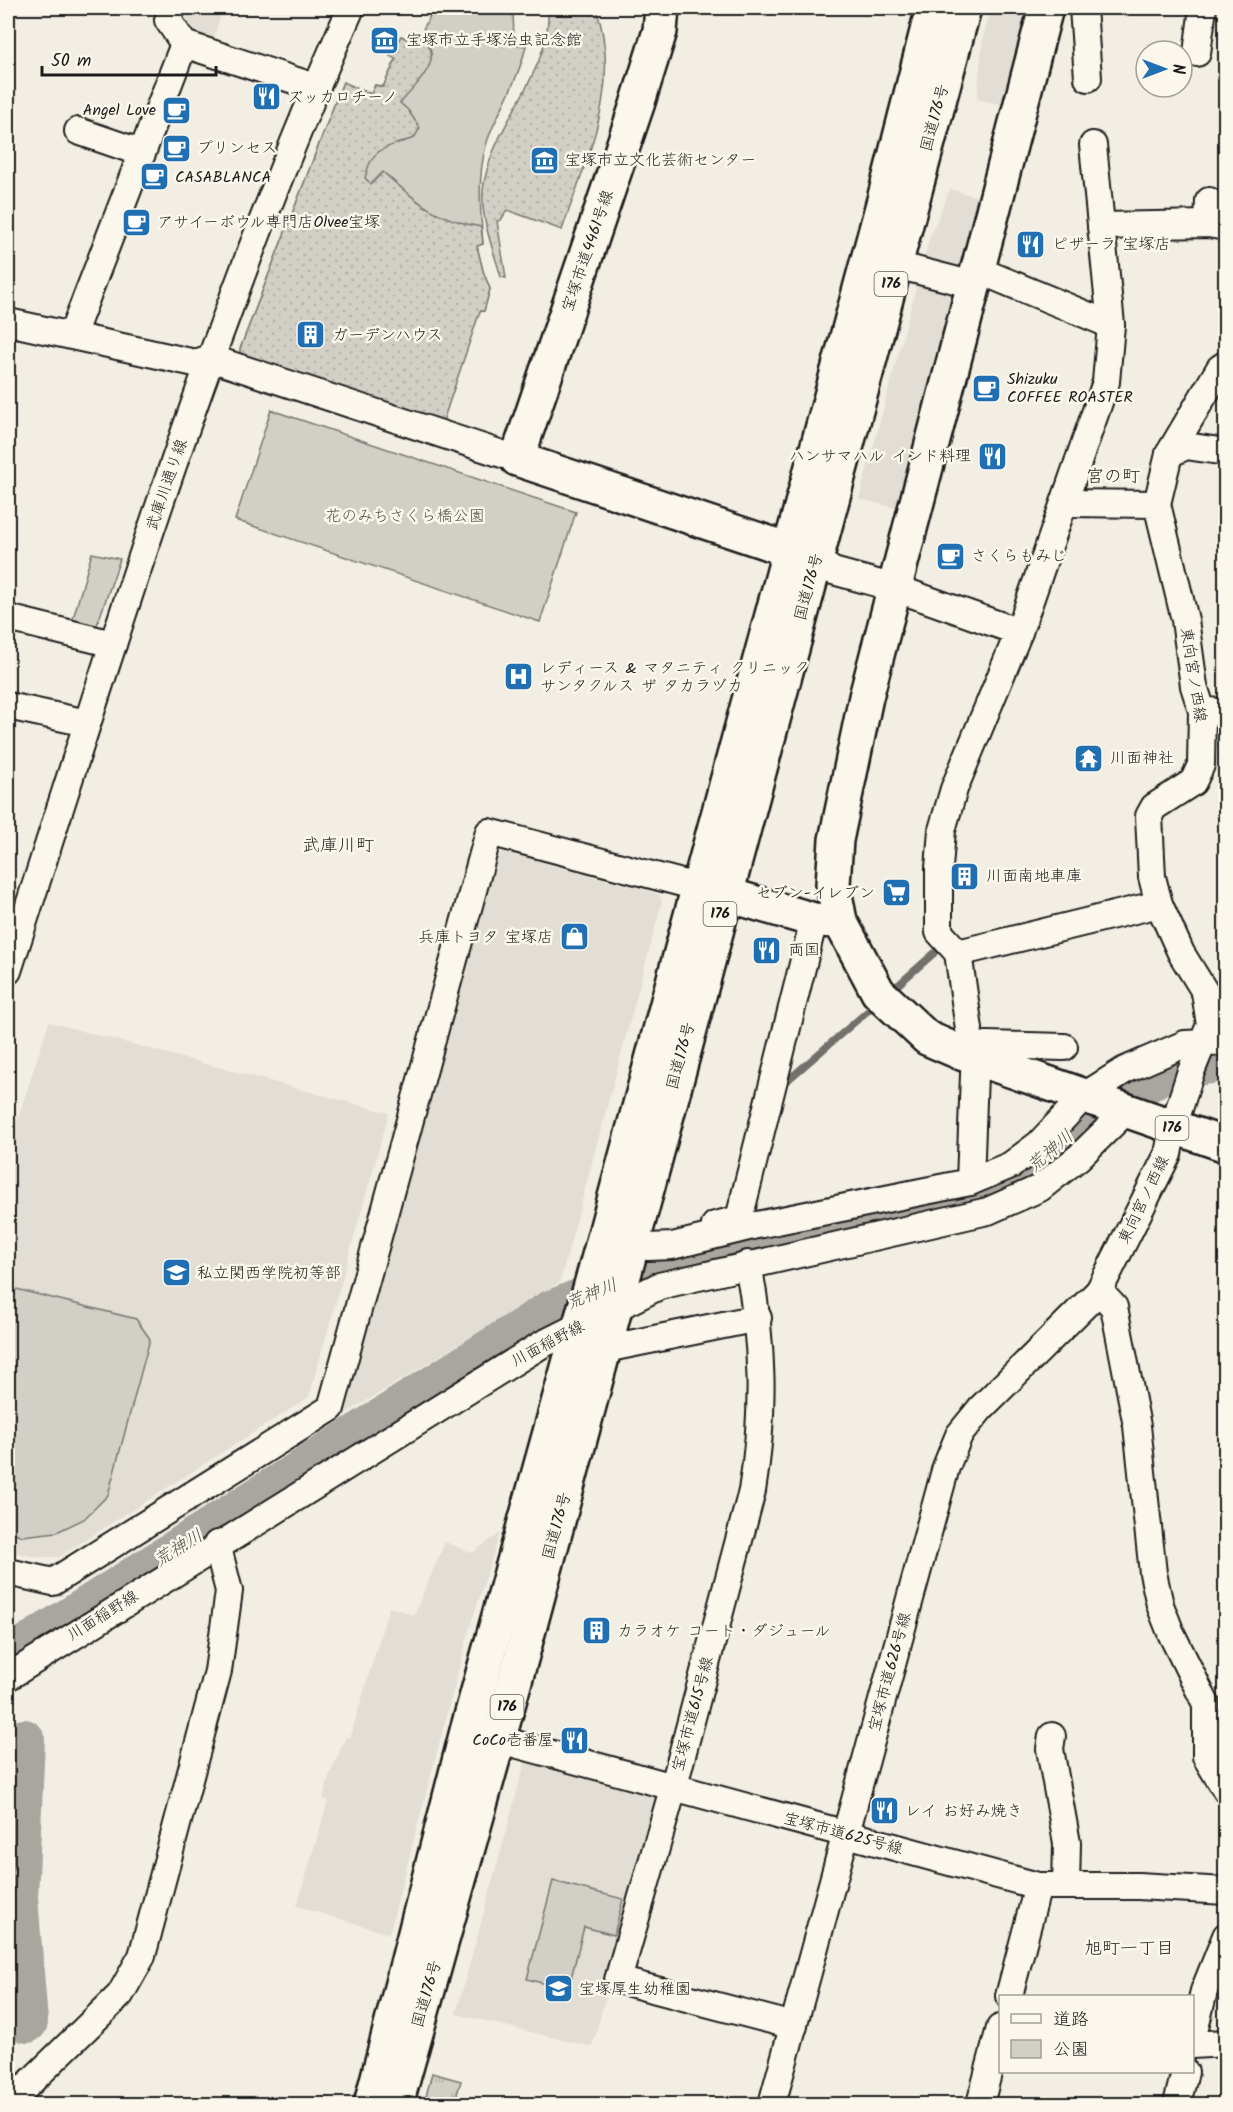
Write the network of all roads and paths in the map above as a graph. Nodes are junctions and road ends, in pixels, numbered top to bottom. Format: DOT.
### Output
graph roads {
  1 [pos="172,8"];
  2 [pos="351,8"];
  3 [pos="662,8"];
  4 [pos="933,8"];
  5 [pos="964,8"];
  6 [pos="1046,8"];
  7 [pos="1083,8"];
  8 [pos="1203,8"];
  9 [pos="184,44"];
  10 [pos="1197,53"];
  11 [pos="1088,78"];
  12 [pos="315,87"];
  13 [pos="78,131"];
  14 [pos="1093,145"];
  15 [pos="142,153"];
  16 [pos="1214,217"];
  17 [pos="1101,226"];
  18 [pos="896,265"];
  19 [pos="976,278"];
  20 [pos="8,322"];
  21 [pos="1111,325"];
  22 [pos="72,335"];
  23 [pos="210,358"];
  24 [pos="1226,364"];
  25 [pos="1226,452"];
  26 [pos="1169,454"];
  27 [pos="517,459"];
  28 [pos="1066,503"];
  29 [pos="1157,504"];
  30 [pos="803,555"];
  31 [pos="895,588"];
  32 [pos="8,618"];
  33 [pos="1019,632"];
  34 [pos="113,644"];
  35 [pos="8,706"];
  36 [pos="1214,712"];
  37 [pos="87,723"];
  38 [pos="711,890"];
  39 [pos="1159,904"];
  40 [pos="827,921"];
  41 [pos="957,953"];
  42 [pos="8,971"];
  43 [pos="969,1029"];
  44 [pos="1064,1047"];
  45 [pos="1204,1052"];
  46 [pos="978,1067"];
  47 [pos="1106,1104"];
  48 [pos="1173,1128"];
  49 [pos="1226,1145"];
  50 [pos="970,1182"];
  51 [pos="618,1260"];
  52 [pos="748,1264"];
  53 [pos="1099,1291"];
  54 [pos="615,1305"];
  55 [pos="758,1318"];
  56 [pos="579,1323"];
  57 [pos="605,1349"];
  58 [pos="217,1544"];
  59 [pos="8,1572"];
  60 [pos="8,1677"];
  61 [pos="482,1735"];
  62 [pos="1052,1736"];
  63 [pos="673,1789"];
  64 [pos="1226,1790"];
  65 [pos="845,1835"];
  66 [pos="1038,1886"];
  67 [pos="1066,1886"];
  68 [pos="1226,1892"];
  69 [pos="1226,1936"];
  70 [pos="1009,1995"];
  71 [pos="794,2026"];
  72 [pos="999,2032"];
  73 [pos="1194,2032"];
  74 [pos="1226,2043"];
  75 [pos="1194,2045"];
  76 [pos="1185,2073"];
  77 [pos="8,2104"];
  78 [pos="371,2104"];
  79 [pos="396,2104"];
  80 [pos="772,2104"];
  81 [pos="980,2104"];
  82 [pos="1178,2104"];
  1 -- 9 [label="street"];
  2 -- 12 [label="street, 武庫川通り線"];
  3 -- 27 [label="main road, 宝塚市道4461号線"];
  4 -- 30 [label="main road, 国道176号 / 176"];
  5 -- 18 [label="main road, 国道176号 / 176"];
  6 -- 19 [label="main road, 176"];
  7 -- 11 [label="street"];
  8 -- 10 [label="street"];
  9 -- 12 [label="street"];
  9 -- 15 [label="street"];
  12 -- 23 [label="street, 武庫川通り線"];
  13 -- 15 [label="street"];
  14 -- 17 [label="street"];
  15 -- 22 [label="street"];
  16 -- 17 [label="street"];
  17 -- 21 [label="street"];
  18 -- 19 [label="street"];
  18 -- 30 [label="main road, 国道176号 / 176"];
  19 -- 21 [label="street"];
  19 -- 31 [label="main road, 176"];
  20 -- 22 [label="street"];
  21 -- 28 [label="street"];
  22 -- 23 [label="street"];
  23 -- 27 [label="street"];
  23 -- 34 [label="street, 武庫川通り線"];
  24 -- 26 [label="street"];
  25 -- 26 [label="street"];
  26 -- 29 [label="street"];
  27 -- 30 [label="main road"];
  28 -- 29 [label="street"];
  28 -- 33 [label="street"];
  29 -- 36 [label="street, 東向宮ノ西線"];
  30 -- 31 [label="street"];
  30 -- 38 [label="main road, 国道176号 / 176"];
  31 -- 33 [label="street"];
  31 -- 40 [label="main road, 176"];
  32 -- 34 [label="street"];
  33 -- 41 [label="street"];
  34 -- 37 [label="street, 武庫川通り線"];
  35 -- 37 [label="street"];
  36 -- 39 [label="street, 東向宮ノ西線"];
  37 -- 42 [label="street, 武庫川通り線"];
  38 -- 40 [label="main road"];
  38 -- 51 [label="main road, 国道176号 / 176"];
  38 -- 59 [label="street"];
  39 -- 41 [label="street"];
  39 -- 45 [label="street, 東向宮ノ西線"];
  40 -- 46 [label="main road, 176"];
  40 -- 51 [label="street"];
  41 -- 43 [label="street"];
  44 -- 46 [label="street"];
  45 -- 47 [label="street"];
  45 -- 48 [label="street, 東向宮ノ西線"];
  46 -- 47 [label="main road, 176"];
  46 -- 50 [label="street"];
  47 -- 48 [label="main road, 176"];
  47 -- 50 [label="street"];
  47 -- 52 [label="street, 川面稲野線"];
  48 -- 49 [label="main road, 176"];
  48 -- 53 [label="street, 東向宮ノ西線"];
  50 -- 51 [label="street"];
  51 -- 54 [label="main road, 国道176号 / 176"];
  51 -- 56 [label="main road, 国道176号 / 176"];
  52 -- 54 [label="street, 川面稲野線"];
  52 -- 55 [label="street, 宝塚市道615号線"];
  53 -- 64 [label="street"];
  53 -- 65 [label="street, 宝塚市道626号線"];
  54 -- 56 [label="street, 川面稲野線"];
  54 -- 57 [label="main road, 国道176号 / 176"];
  55 -- 57 [label="street"];
  55 -- 63 [label="street, 宝塚市道615号線"];
  56 -- 58 [label="street, 川面稲野線"];
  56 -- 61 [label="main road, 国道176号 / 176"];
  57 -- 61 [label="main road, 国道176号 / 176"];
  58 -- 60 [label="street, 川面稲野線"];
  58 -- 77 [label="street"];
  61 -- 63 [label="street, 宝塚市道625号線"];
  61 -- 78 [label="main road, 国道176号 / 176"];
  61 -- 79 [label="main road, 国道176号 / 176"];
  62 -- 67 [label="street"];
  63 -- 65 [label="street, 宝塚市道625号線"];
  63 -- 71 [label="street, 宝塚市道615号線"];
  65 -- 66 [label="street, 宝塚市道625号線"];
  65 -- 71 [label="street, 宝塚市道626号線"];
  66 -- 67 [label="street, 宝塚市道625号線"];
  66 -- 70 [label="street"];
  67 -- 68 [label="street, 宝塚市道625号線"];
  69 -- 73 [label="street"];
  71 -- 80 [label="street, 宝塚市道626号線"];
  72 -- 81 [label="street"];
  74 -- 75 [label="street"];
  76 -- 82 [label="street"];
}
